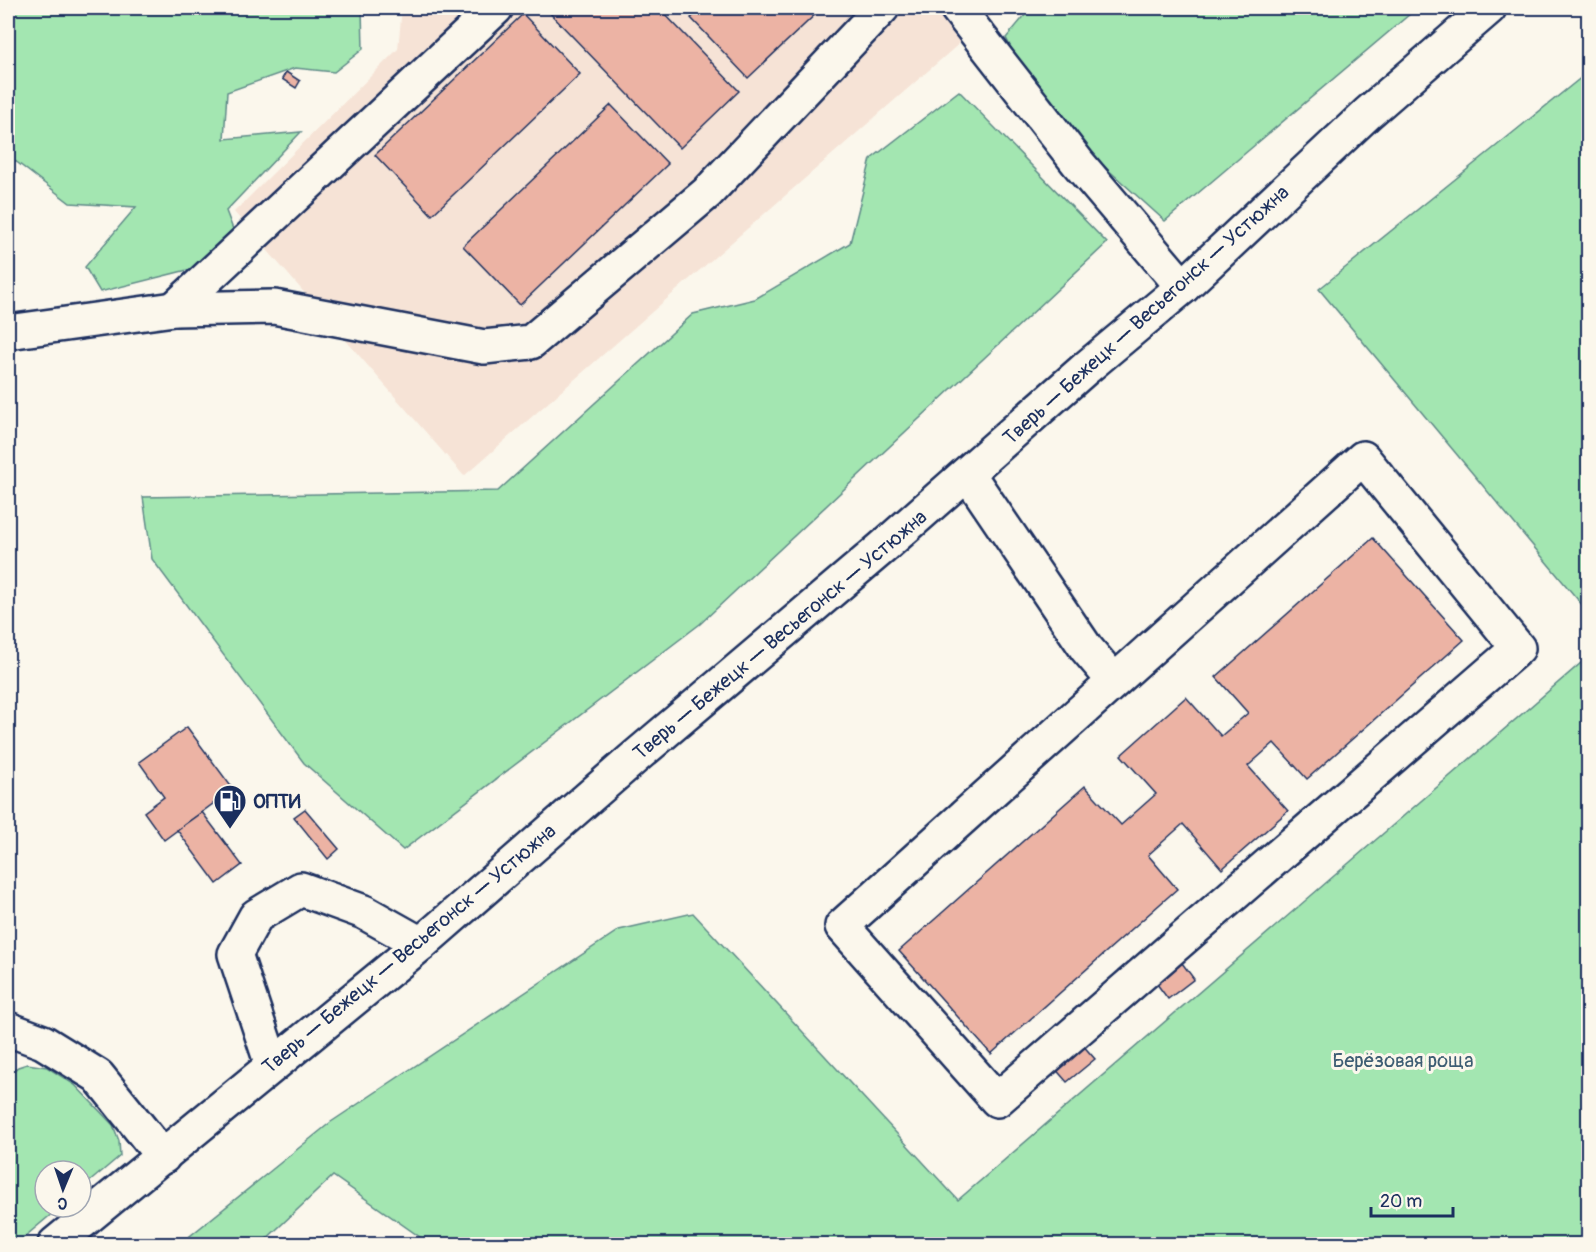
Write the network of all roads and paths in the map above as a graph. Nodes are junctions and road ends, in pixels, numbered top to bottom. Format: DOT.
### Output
graph roads {
  1 [pos="496,8"];
  2 [pos="882,8"];
  3 [pos="957,8"];
  4 [pos="1489,8"];
  5 [pos="1183,287"];
  6 [pos="174,309"];
  7 [pos="8,332"];
  8 [pos="968,474"];
  9 [pos="1114,681"];
  10 [pos="421,944"];
  11 [pos="9,1031"];
  12 [pos="272,1065"];
  13 [pos="163,1156"];
  14 [pos="55,1245"];
  1 -- 6 [label="main road"];
  2 -- 6 [label="main road"];
  3 -- 5 [label="main road"];
  4 -- 5 [label="main road, Тверь — Бежецк — Весьегонск — Устюжна"];
  5 -- 8 [label="main road, Тверь — Бежецк — Весьегонск — Устюжна"];
  6 -- 7 [label="main road"];
  8 -- 9 [label="main road"];
  8 -- 10 [label="main road, Тверь — Бежецк — Весьегонск — Устюжна"];
  9 -- 9 [label="main road"];
  10 -- 12 [label="main road, Тверь — Бежецк — Весьегонск — Устюжна"];
  10 -- 12 [label="main road"];
  11 -- 13 [label="main road"];
  12 -- 13 [label="main road, Тверь — Бежецк — Весьегонск — Устюжна"];
  13 -- 14 [label="main road, Тверь — Бежецк — Весьегонск — Устюжна"];
}
